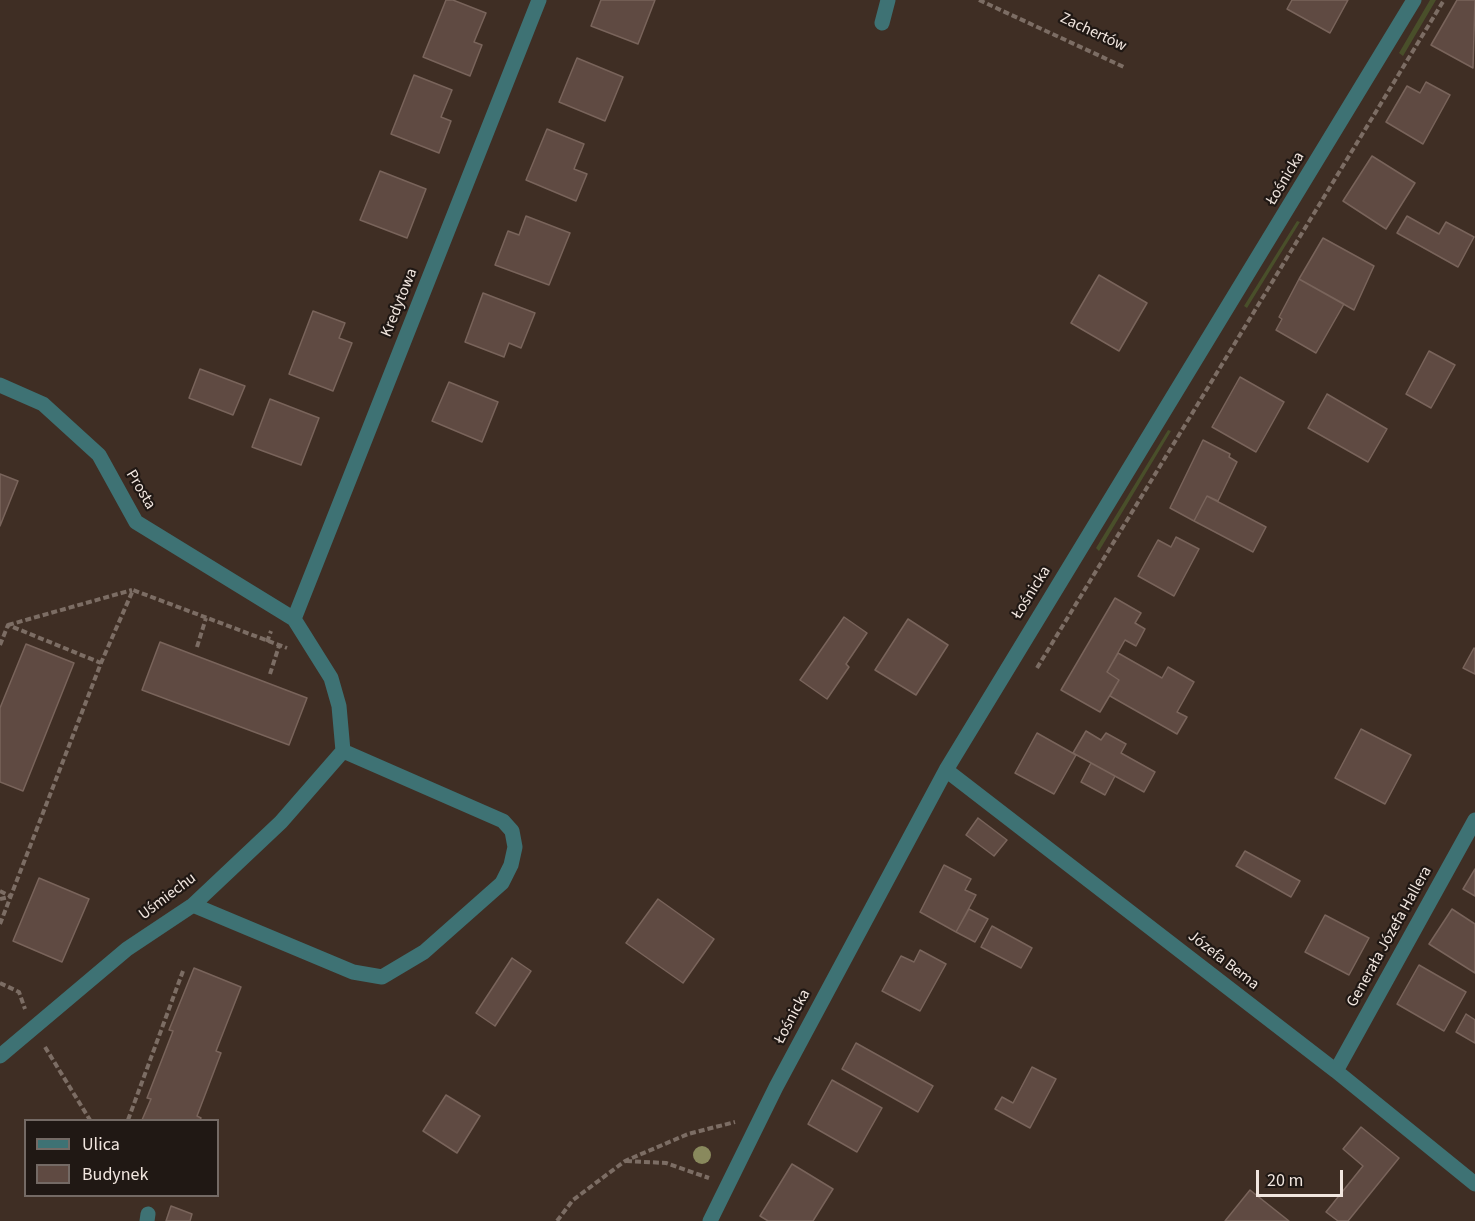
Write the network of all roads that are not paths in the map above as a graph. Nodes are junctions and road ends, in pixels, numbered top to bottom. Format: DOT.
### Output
graph roads {
  1 [pos="539,0"];
  2 [pos="888,0"];
  3 [pos="1414,0"];
  4 [pos="882,24"];
  5 [pos="0,385"];
  6 [pos="294,620"];
  7 [pos="343,751"];
  8 [pos="946,770"];
  9 [pos="1475,820"];
  10 [pos="193,905"];
  11 [pos="0,1056"];
  12 [pos="1336,1071"];
  13 [pos="1475,1184"];
  14 [pos="710,1221"];
  1 -- 6 [label="street, Kredytowa"];
  2 -- 4 [label="street"];
  3 -- 8 [label="street, Łośnicka"];
  5 -- 6 [label="street, Prosta"];
  6 -- 7 [label="street"];
  7 -- 10 [label="street, Uśmiechu"];
  7 -- 10 [label="street"];
  8 -- 12 [label="street, Józefa Bema"];
  8 -- 14 [label="street, Łośnicka"];
  9 -- 12 [label="street, Generała Józefa Hallera"];
  10 -- 11 [label="street, Uśmiechu"];
  12 -- 13 [label="street, Józefa Bema"];
}
